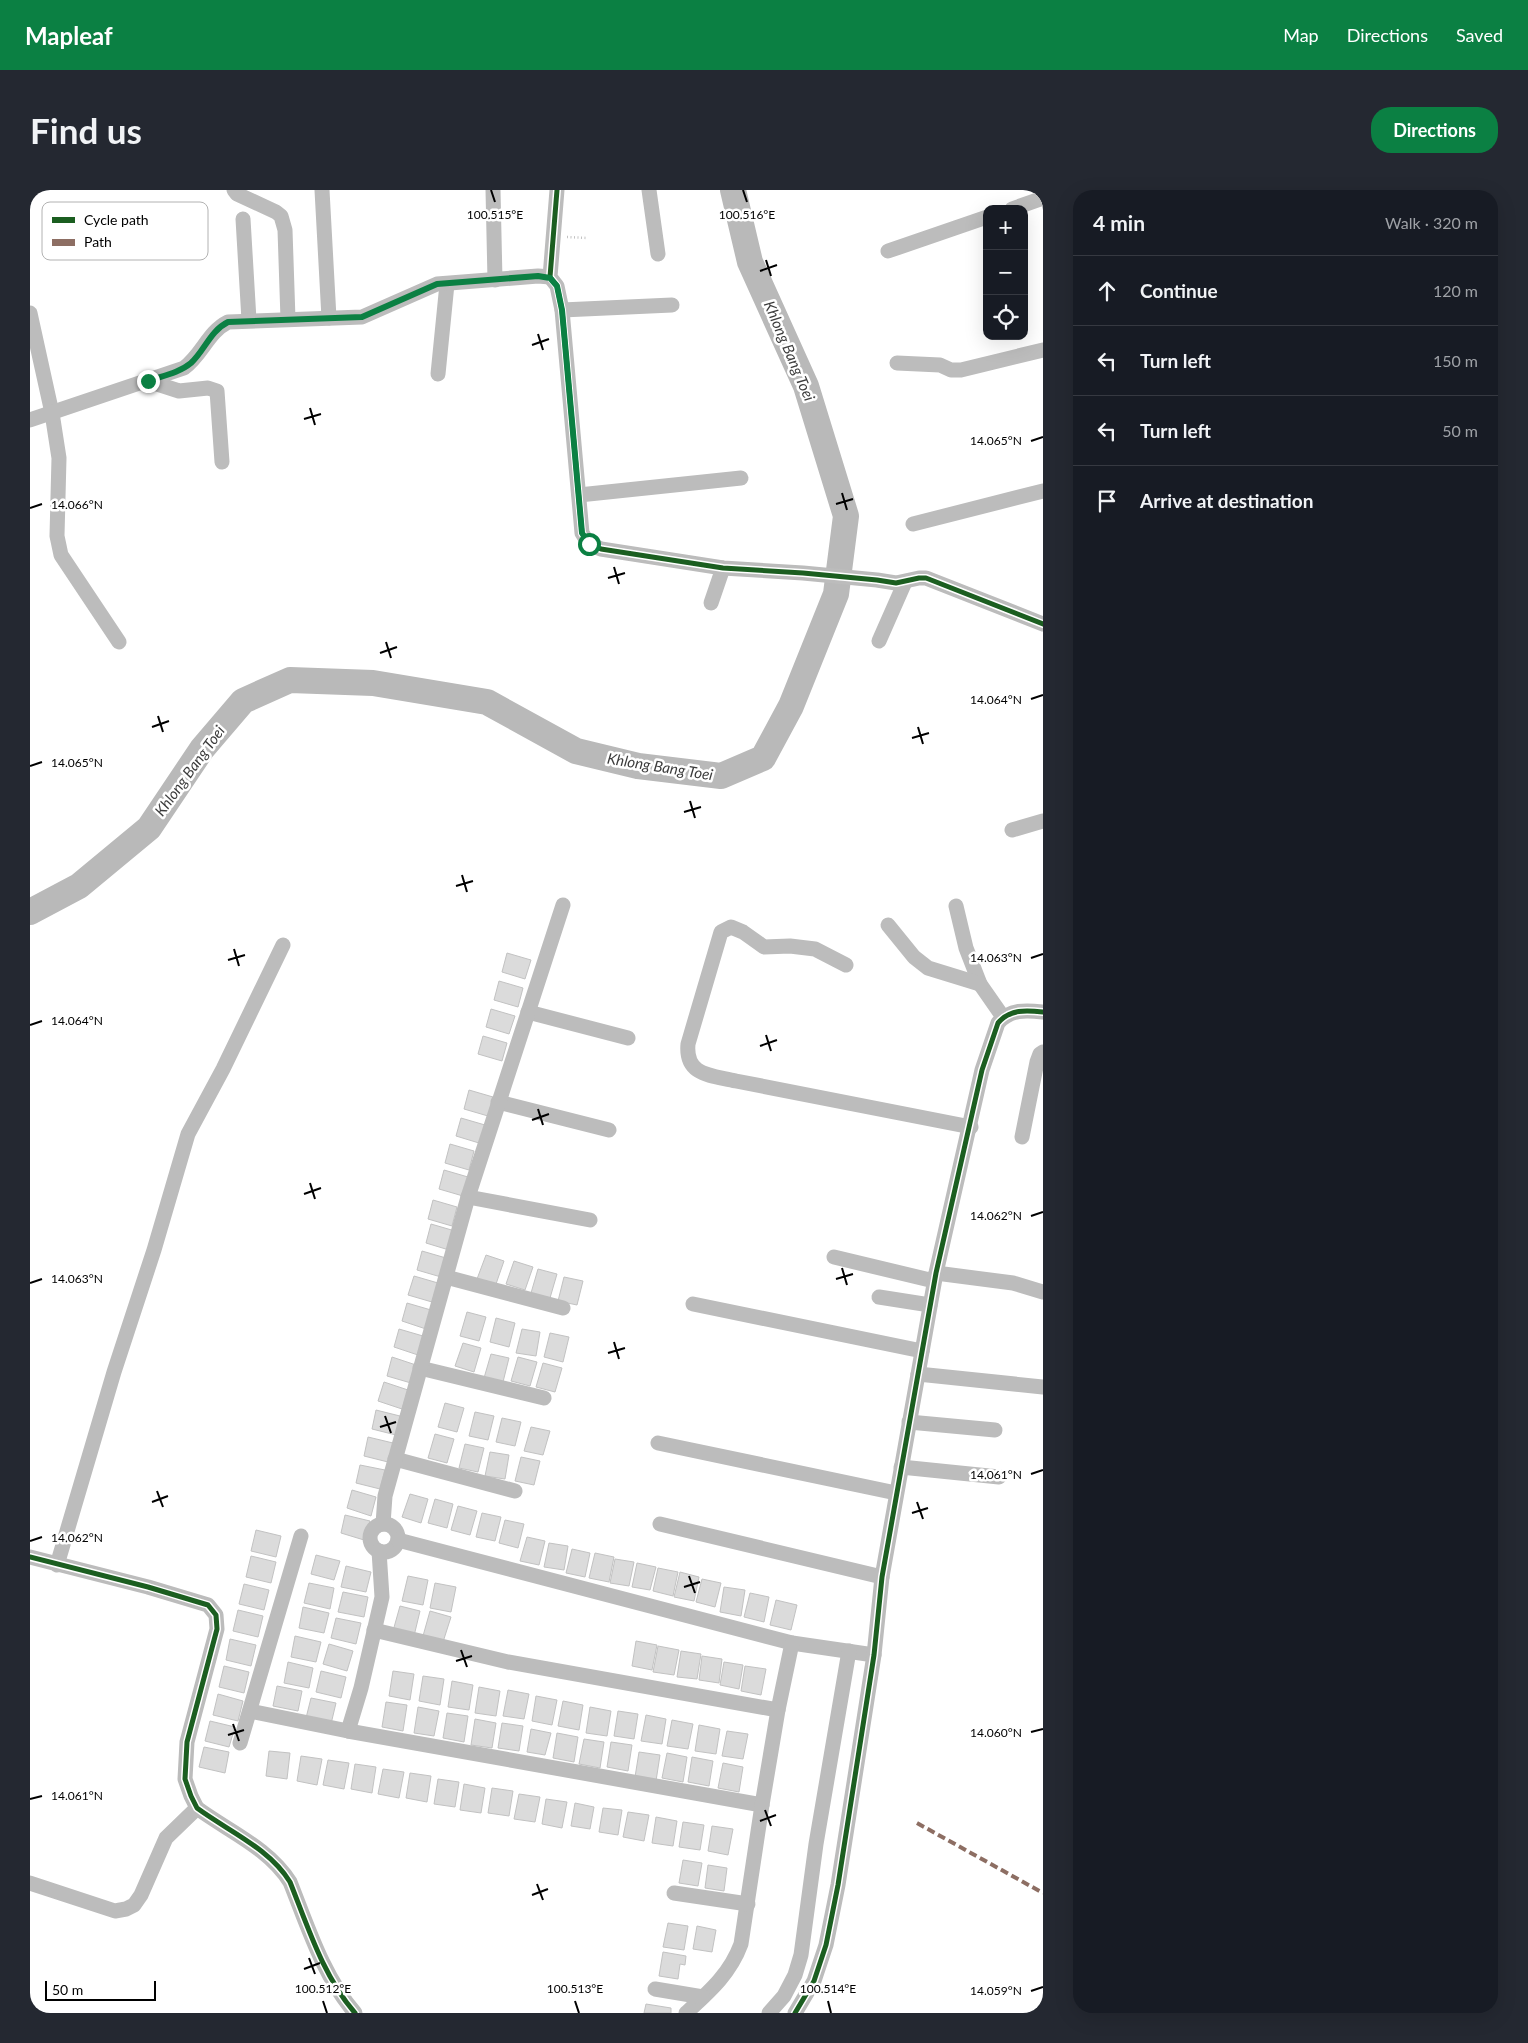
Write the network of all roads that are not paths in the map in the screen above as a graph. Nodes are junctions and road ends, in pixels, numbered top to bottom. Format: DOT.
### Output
graph roads {
  1 [pos="234,190"];
  2 [pos="322,190"];
  3 [pos="493,190"];
  4 [pos="557,190"];
  5 [pos="649,190"];
  6 [pos="1043,198"];
  7 [pos="1023,205"];
  8 [pos="243,219"];
  9 [pos="983,219"];
  10 [pos="888,251"];
  11 [pos="658,254"];
  12 [pos="550,278"];
  13 [pos="495,280"];
  14 [pos="447,284"];
  15 [pos="672,305"];
  16 [pos="562,310"];
  17 [pos="30,313"];
  18 [pos="329,318"];
  19 [pos="288,319"];
  20 [pos="249,320"];
  21 [pos="1043,350"];
  22 [pos="898,363"];
  23 [pos="438,374"];
  24 [pos="148,381"];
  25 [pos="52,413"];
  26 [pos="30,420"];
  27 [pos="222,462"];
  28 [pos="741,478"];
  29 [pos="1043,491"];
  30 [pos="579,495"];
  31 [pos="913,524"];
  32 [pos="723,568"];
  33 [pos="906,582"];
  34 [pos="711,603"];
  35 [pos="1043,624"];
  36 [pos="879,641"];
  37 [pos="119,642"];
  38 [pos="1043,821"];
  39 [pos="1012,830"];
  40 [pos="563,905"];
  41 [pos="956,906"];
  42 [pos="888,925"];
  43 [pos="283,945"];
  44 [pos="846,965"];
  45 [pos="980,984"];
  46 [pos="528,1012"];
  47 [pos="1043,1012"];
  48 [pos="1003,1017"];
  49 [pos="628,1038"];
  50 [pos="1043,1052"];
  51 [pos="498,1102"];
  52 [pos="970,1127"];
  53 [pos="609,1130"];
  54 [pos="1022,1137"];
  55 [pos="468,1197"];
  56 [pos="590,1220"];
  57 [pos="834,1257"];
  58 [pos="446,1277"];
  59 [pos="935,1277"];
  60 [pos="1043,1292"];
  61 [pos="879,1297"];
  62 [pos="693,1304"];
  63 [pos="930,1305"];
  64 [pos="563,1308"];
  65 [pos="922,1351"];
  66 [pos="420,1368"];
  67 [pos="918,1374"];
  68 [pos="1043,1387"];
  69 [pos="544,1398"];
  70 [pos="909,1422"];
  71 [pos="995,1430"];
  72 [pos="658,1443"];
  73 [pos="395,1459"];
  74 [pos="901,1466"];
  75 [pos="999,1477"];
  76 [pos="516,1491"];
  77 [pos="896,1493"];
  78 [pos="384,1524"];
  79 [pos="660,1524"];
  80 [pos="301,1536"];
  81 [pos="398,1540"];
  82 [pos="379,1551"];
  83 [pos="30,1557"];
  84 [pos="57,1565"];
  85 [pos="882,1577"];
  86 [pos="374,1630"];
  87 [pos="792,1643"];
  88 [pos="849,1651"];
  89 [pos="874,1655"];
  90 [pos="778,1710"];
  91 [pos="250,1711"];
  92 [pos="348,1731"];
  93 [pos="240,1744"];
  94 [pos="762,1805"];
  95 [pos="198,1808"];
  96 [pos="30,1883"];
  97 [pos="674,1893"];
  98 [pos="748,1904"];
  99 [pos="655,1989"];
  100 [pos="703,1997"];
  101 [pos="356,2013"];
  102 [pos="686,2013"];
  103 [pos="770,2013"];
  104 [pos="795,2013"];
  1 -- 19 [label="street"];
  2 -- 18 [label="street"];
  3 -- 13 [label="street"];
  4 -- 12 [label="street"];
  5 -- 11 [label="street"];
  6 -- 7 [label="street"];
  8 -- 20 [label="street"];
  9 -- 10 [label="street"];
  12 -- 13 [label="street"];
  12 -- 16 [label="street"];
  13 -- 14 [label="street"];
  14 -- 18 [label="street"];
  14 -- 23 [label="street"];
  15 -- 16 [label="street"];
  16 -- 30 [label="street"];
  17 -- 25 [label="street"];
  18 -- 19 [label="street"];
  19 -- 20 [label="street"];
  20 -- 24 [label="street"];
  21 -- 22 [label="street"];
  24 -- 25 [label="street"];
  24 -- 27 [label="street"];
  25 -- 26 [label="street"];
  25 -- 37 [label="street"];
  28 -- 30 [label="street"];
  29 -- 31 [label="street"];
  30 -- 32 [label="street"];
  32 -- 33 [label="street"];
  32 -- 34 [label="street"];
  33 -- 35 [label="street"];
  33 -- 36 [label="street"];
  38 -- 39 [label="street"];
  40 -- 46 [label="street"];
  41 -- 45 [label="street"];
  42 -- 45 [label="street"];
  43 -- 84 [label="street"];
  44 -- 52 [label="street"];
  45 -- 48 [label="street"];
  46 -- 49 [label="street"];
  46 -- 51 [label="street"];
  47 -- 48 [label="street"];
  48 -- 52 [label="street"];
  50 -- 54 [label="street"];
  51 -- 53 [label="street"];
  51 -- 55 [label="street"];
  52 -- 59 [label="street"];
  55 -- 56 [label="street"];
  55 -- 58 [label="street"];
  57 -- 59 [label="street"];
  58 -- 64 [label="street"];
  58 -- 66 [label="street"];
  59 -- 60 [label="street"];
  59 -- 63 [label="street"];
  61 -- 63 [label="street"];
  62 -- 65 [label="street"];
  63 -- 65 [label="street"];
  65 -- 67 [label="street"];
  66 -- 69 [label="street"];
  66 -- 73 [label="street"];
  67 -- 68 [label="street"];
  67 -- 70 [label="street"];
  70 -- 71 [label="street"];
  70 -- 74 [label="street"];
  72 -- 77 [label="street"];
  73 -- 76 [label="street"];
  73 -- 78 [label="street"];
  74 -- 75 [label="street"];
  74 -- 77 [label="street"];
  77 -- 85 [label="street"];
  78 -- 81 [label="street"];
  78 -- 82 [label="street"];
  79 -- 85 [label="street"];
  80 -- 91 [label="street"];
  81 -- 82 [label="street"];
  81 -- 87 [label="street"];
  82 -- 86 [label="street"];
  83 -- 84 [label="street"];
  84 -- 95 [label="street"];
  85 -- 89 [label="street"];
  86 -- 90 [label="street"];
  86 -- 92 [label="street"];
  87 -- 88 [label="street"];
  87 -- 90 [label="street"];
  88 -- 89 [label="street"];
  88 -- 103 [label="street"];
  89 -- 104 [label="street"];
  90 -- 94 [label="street"];
  91 -- 92 [label="street"];
  91 -- 93 [label="street"];
  92 -- 94 [label="street"];
  94 -- 98 [label="street"];
  95 -- 96 [label="street"];
  95 -- 101 [label="street"];
  97 -- 98 [label="street"];
  98 -- 100 [label="street"];
  99 -- 100 [label="street"];
  100 -- 102 [label="street"];
}
